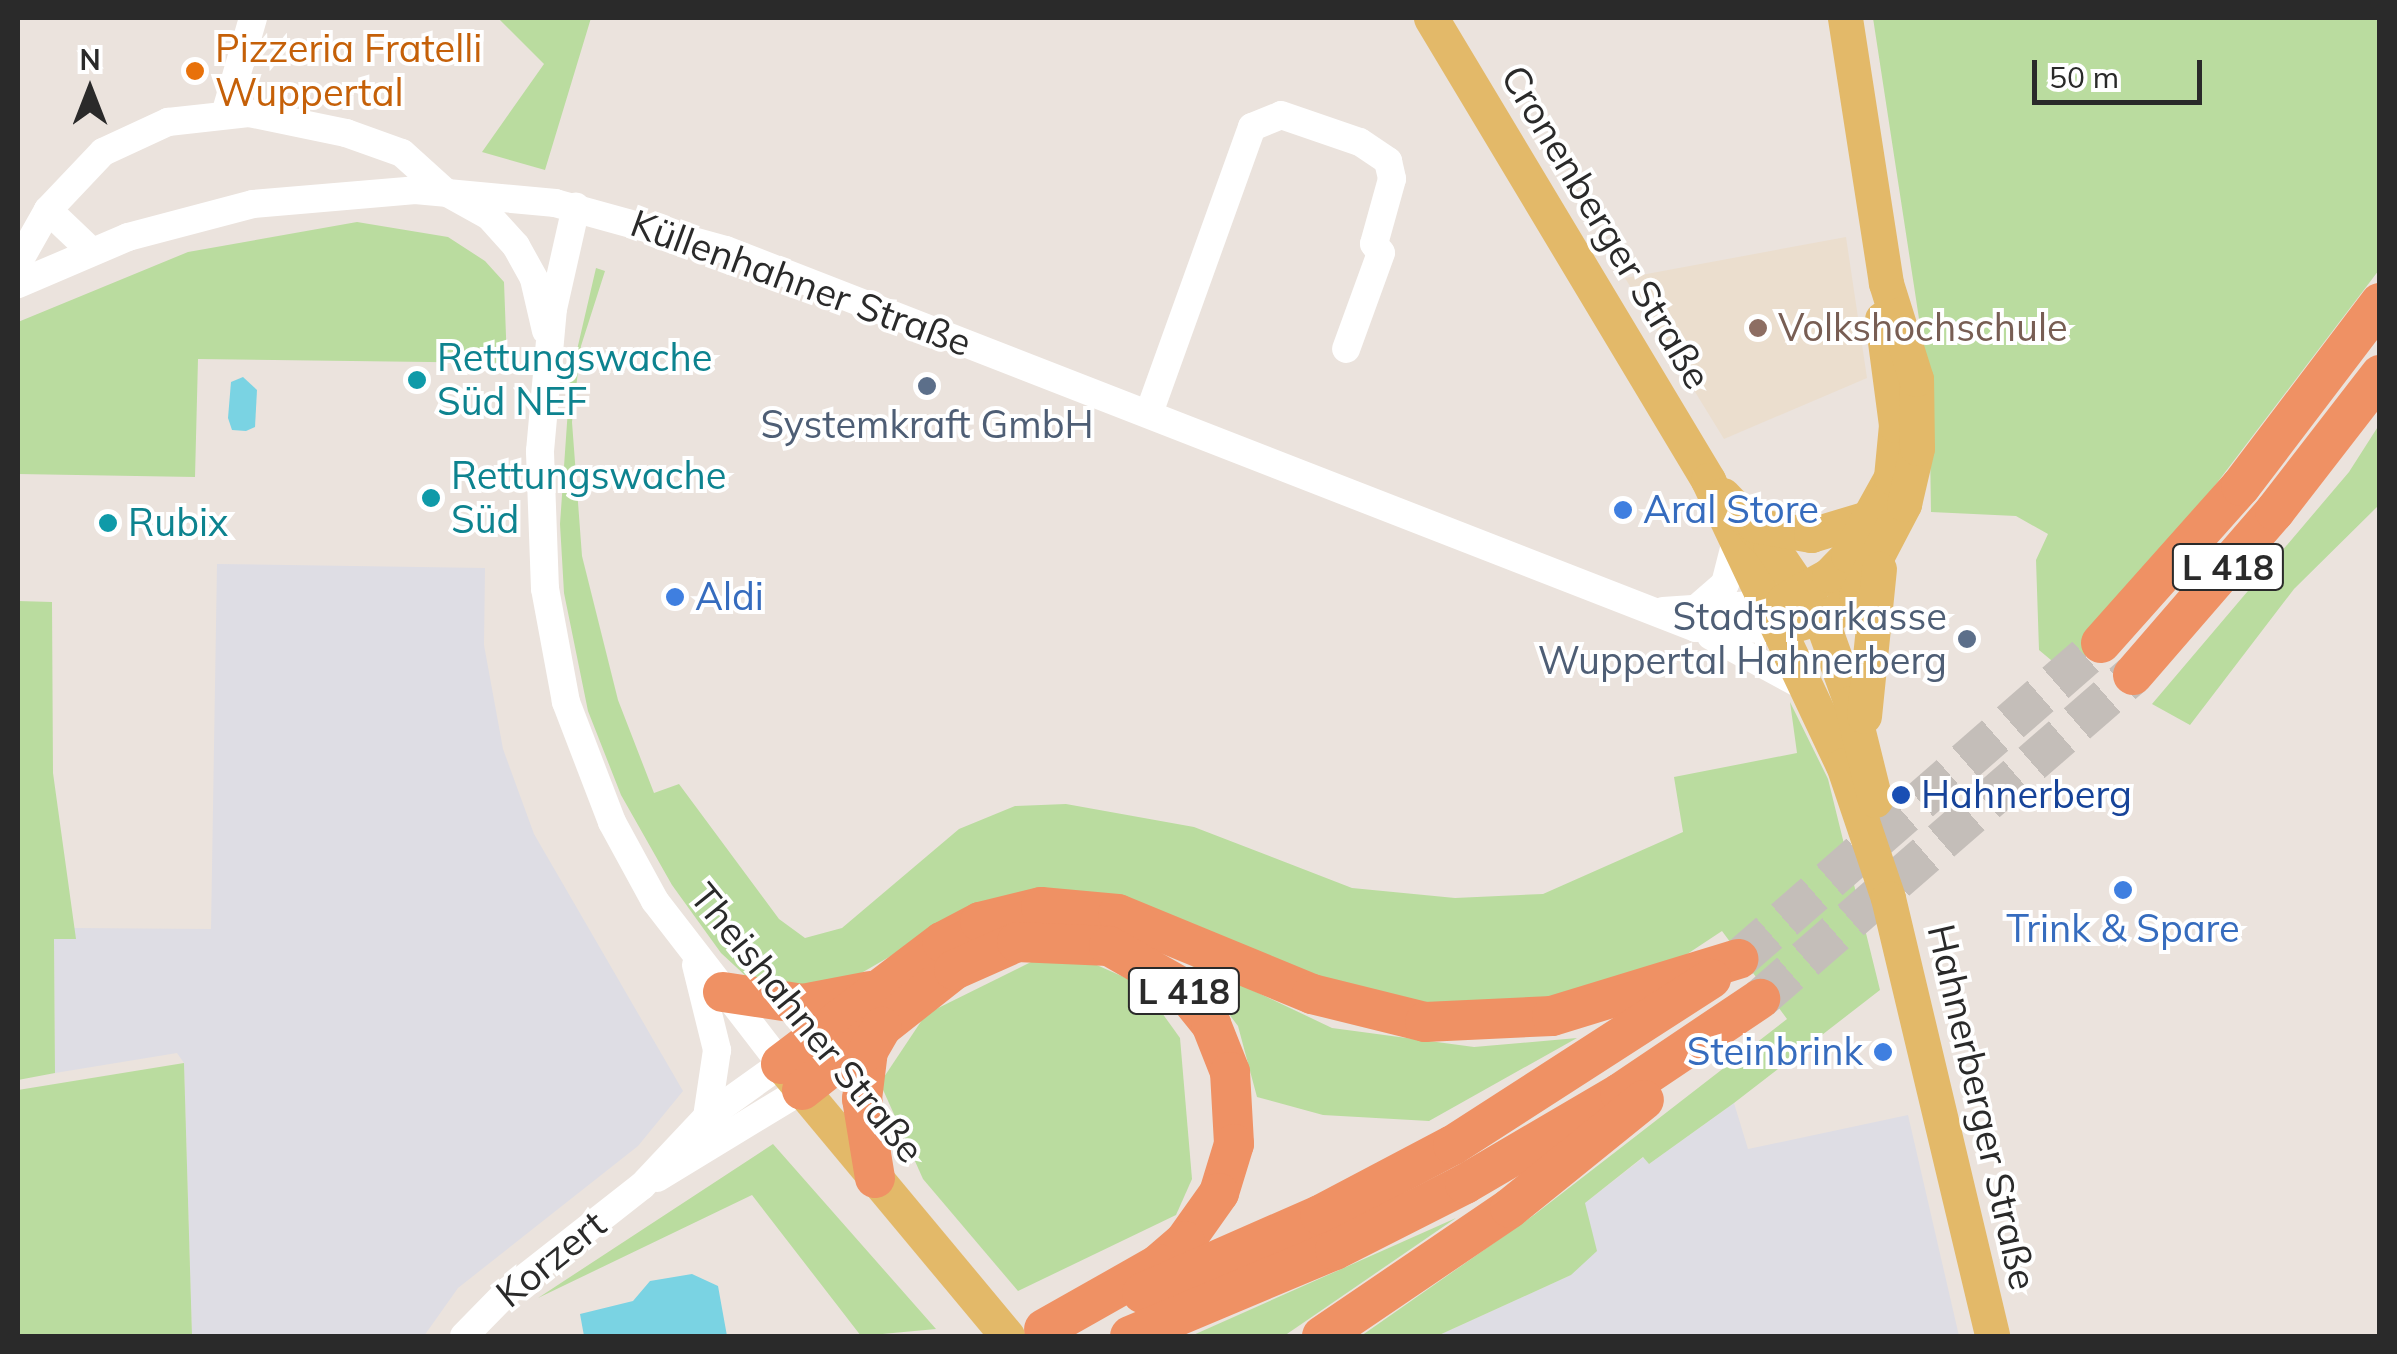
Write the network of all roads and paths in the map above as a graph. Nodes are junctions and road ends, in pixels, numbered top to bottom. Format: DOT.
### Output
graph roads {
  1 [pos="253,18"];
  2 [pos="1431,18"];
  3 [pos="1845,18"];
  4 [pos="226,112"];
  5 [pos="444,191"];
  6 [pos="576,207"];
  7 [pos="48,210"];
  8 [pos="90,250"];
  9 [pos="18,263"];
  10 [pos="1886,283"];
  11 [pos="18,284"];
  12 [pos="2380,303"];
  13 [pos="548,343"];
  14 [pos="1346,348"];
  15 [pos="2380,374"];
  16 [pos="1148,412"];
  17 [pos="1874,516"];
  18 [pos="1745,533"];
  19 [pos="1882,551"];
  20 [pos="1814,596"];
  21 [pos="1696,618"];
  22 [pos="1769,620"];
  23 [pos="2101,643"];
  24 [pos="1836,656"];
  25 [pos="2132,675"];
  26 [pos="1809,689"];
  27 [pos="1864,747"];
  28 [pos="1888,898"];
  29 [pos="694,958"];
  30 [pos="722,992"];
  31 [pos="881,1008"];
  32 [pos="792,1077"];
  33 [pos="707,1117"];
  34 [pos="875,1178"];
  35 [pos="642,1186"];
  36 [pos="1015,1329"];
  37 [pos="464,1336"];
  38 [pos="1130,1336"];
  39 [pos="1322,1336"];
  40 [pos="1992,1336"];
  1 -- 4 [label="street"];
  2 -- 18 [label="main road, Cronenberger Straße"];
  3 -- 10 [label="main road"];
  4 -- 5 [label="street"];
  4 -- 7 [label="street"];
  5 -- 6 [label="street, Küllenhahner Straße"];
  5 -- 8 [label="street, Küllenhahner Straße"];
  5 -- 13 [label="street"];
  6 -- 13 [label="street, Theishahner Straße"];
  6 -- 16 [label="street, Küllenhahner Straße"];
  7 -- 8 [label="street"];
  7 -- 9 [label="street"];
  8 -- 11 [label="street, Küllenhahner Straße"];
  10 -- 17 [label="main road"];
  10 -- 19 [label="main road"];
  12 -- 23 [label="highway, L 418"];
  13 -- 29 [label="street, Theishahner Straße"];
  14 -- 16 [label="street"];
  15 -- 25 [label="highway, L 418"];
  16 -- 21 [label="street, Küllenhahner Straße"];
  17 -- 18 [label="main road"];
  17 -- 20 [label="main road"];
  18 -- 20 [label="main road, Cronenberger Straße"];
  18 -- 21 [label="street"];
  18 -- 22 [label="main road, Cronenberger Straße"];
  19 -- 20 [label="main road"];
  19 -- 27 [label="main road"];
  20 -- 22 [label="main road"];
  20 -- 24 [label="main road, Cronenberger Straße"];
  21 -- 22 [label="street"];
  21 -- 26 [label="street"];
  22 -- 26 [label="main road, Hahnerberger Straße"];
  24 -- 27 [label="main road, Hahnerberger Straße"];
  26 -- 28 [label="main road, Hahnerberger Straße"];
  27 -- 28 [label="main road, Hahnerberger Straße"];
  28 -- 40 [label="main road, Hahnerberger Straße"];
  29 -- 30 [label="street, Theishahner Straße"];
  29 -- 33 [label="street"];
  30 -- 31 [label="highway, L 418"];
  30 -- 32 [label="street, Theishahner Straße"];
  31 -- 32 [label="highway, L 418"];
  31 -- 34 [label="highway"];
  31 -- 36 [label="highway, L 418"];
  31 -- 36 [label="highway, L 418"];
  32 -- 33 [label="street, Korzert"];
  32 -- 34 [label="main road, Theishahner Straße"];
  32 -- 35 [label="street, Korzert"];
  33 -- 35 [label="street, Korzert"];
  34 -- 36 [label="main road, Theishahner Straße"];
  35 -- 37 [label="street, Korzert"];
  38 -- 39 [label="highway"];
}
